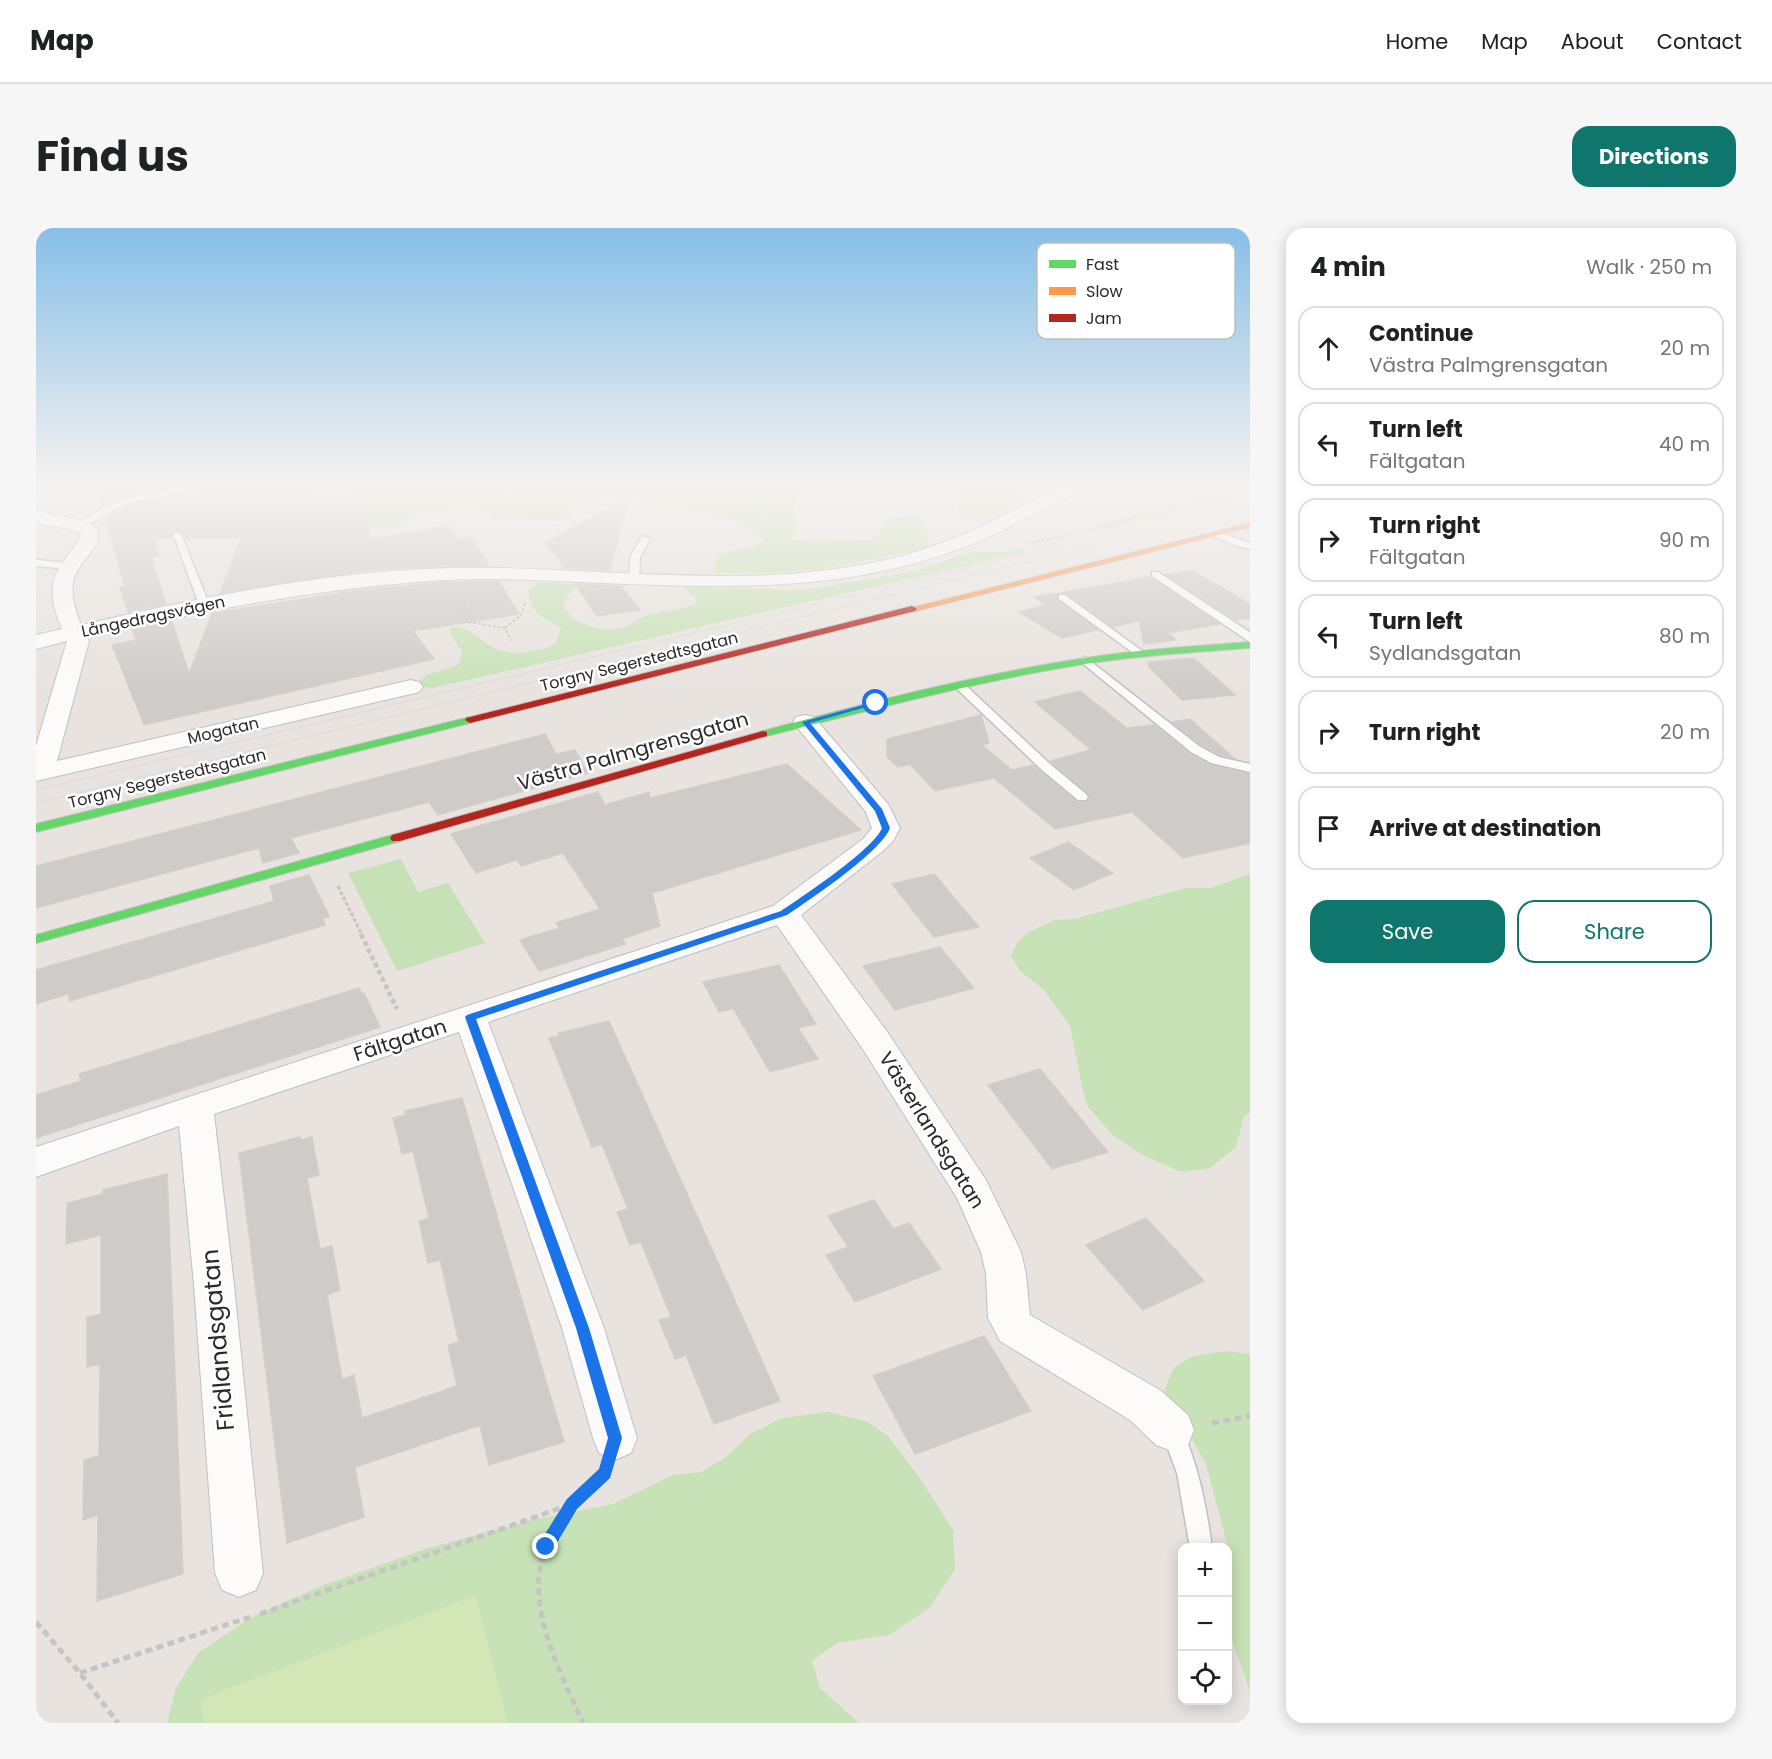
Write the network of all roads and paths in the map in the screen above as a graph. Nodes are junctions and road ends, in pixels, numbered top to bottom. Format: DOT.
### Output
graph roads {
  1 [pos="79,552"];
  2 [pos="184,552"];
  3 [pos="638,552"];
  4 [pos="934,552"];
  5 [pos="1146,552"];
  6 [pos="36,563"];
  7 [pos="70,566"];
  8 [pos="1155,574"];
  9 [pos="634,577"];
  10 [pos="462,591"];
  11 [pos="1062,597"];
  12 [pos="526,602"];
  13 [pos="204,604"];
  14 [pos="505,628"];
  15 [pos="74,633"];
  16 [pos="1250,639"];
  17 [pos="512,641"];
  18 [pos="36,642"];
  19 [pos="1250,645"];
  20 [pos="1140,654"];
  21 [pos="1085,660"];
  22 [pos="958,685"];
  23 [pos="411,687"];
  24 [pos="805,722"];
  25 [pos="1250,768"];
  26 [pos="38,773"];
  27 [pos="1082,797"];
  28 [pos="36,828"];
  29 [pos="324,858"];
  30 [pos="784,913"];
  31 [pos="36,939"];
  32 [pos="470,1017"];
  33 [pos="410,1036"];
  34 [pos="195,1107"];
  35 [pos="36,1162"];
  36 [pos="1172,1430"];
  37 [pos="615,1438"];
  38 [pos="572,1504"];
  39 [pos="1200,1543"];
  40 [pos="239,1572"];
  41 [pos="36,1622"];
  42 [pos="80,1673"];
  43 [pos="118,1723"];
  44 [pos="583,1723"];
  1 -- 7 [label="street"];
  2 -- 13 [label="lane"];
  3 -- 9 [label="lane"];
  4 -- 9 [label="street, Långedragsvägen"];
  5 -- 28 [label="street, Torgny Segerstedtsgatan"];
  6 -- 7 [label="lane"];
  7 -- 15 [label="street"];
  8 -- 16 [label="lane"];
  9 -- 13 [label="street, Långedragsvägen"];
  10 -- 14 [label="path"];
  11 -- 20 [label="lane"];
  12 -- 14 [label="path"];
  13 -- 15 [label="street, Långedragsvägen"];
  14 -- 17 [label="path"];
  15 -- 18 [label="street, Långedragsvägen"];
  15 -- 26 [label="street"];
  19 -- 20 [label="street, Västra Palmgrensgatan"];
  20 -- 21 [label="street, Västra Palmgrensgatan"];
  21 -- 22 [label="street, Västra Palmgrensgatan"];
  21 -- 25 [label="lane"];
  22 -- 24 [label="street, Västra Palmgrensgatan"];
  22 -- 27 [label="lane"];
  23 -- 26 [label="street, Mogatan"];
  24 -- 29 [label="street, Västra Palmgrensgatan"];
  24 -- 30 [label="street, Fältgatan"];
  29 -- 31 [label="street, Västra Palmgrensgatan"];
  29 -- 33 [label="path"];
  30 -- 32 [label="street, Fältgatan"];
  30 -- 36 [label="street, Västerlandsgatan"];
  32 -- 33 [label="street, Fältgatan"];
  32 -- 37 [label="street"];
  33 -- 34 [label="street, Fältgatan"];
  34 -- 35 [label="street, Fältgatan"];
  34 -- 40 [label="street, Fridlandsgatan"];
  36 -- 39 [label="lane"];
  37 -- 38 [label="path"];
  38 -- 42 [label="path"];
  38 -- 44 [label="path"];
  41 -- 42 [label="path"];
  42 -- 43 [label="path"];
}
